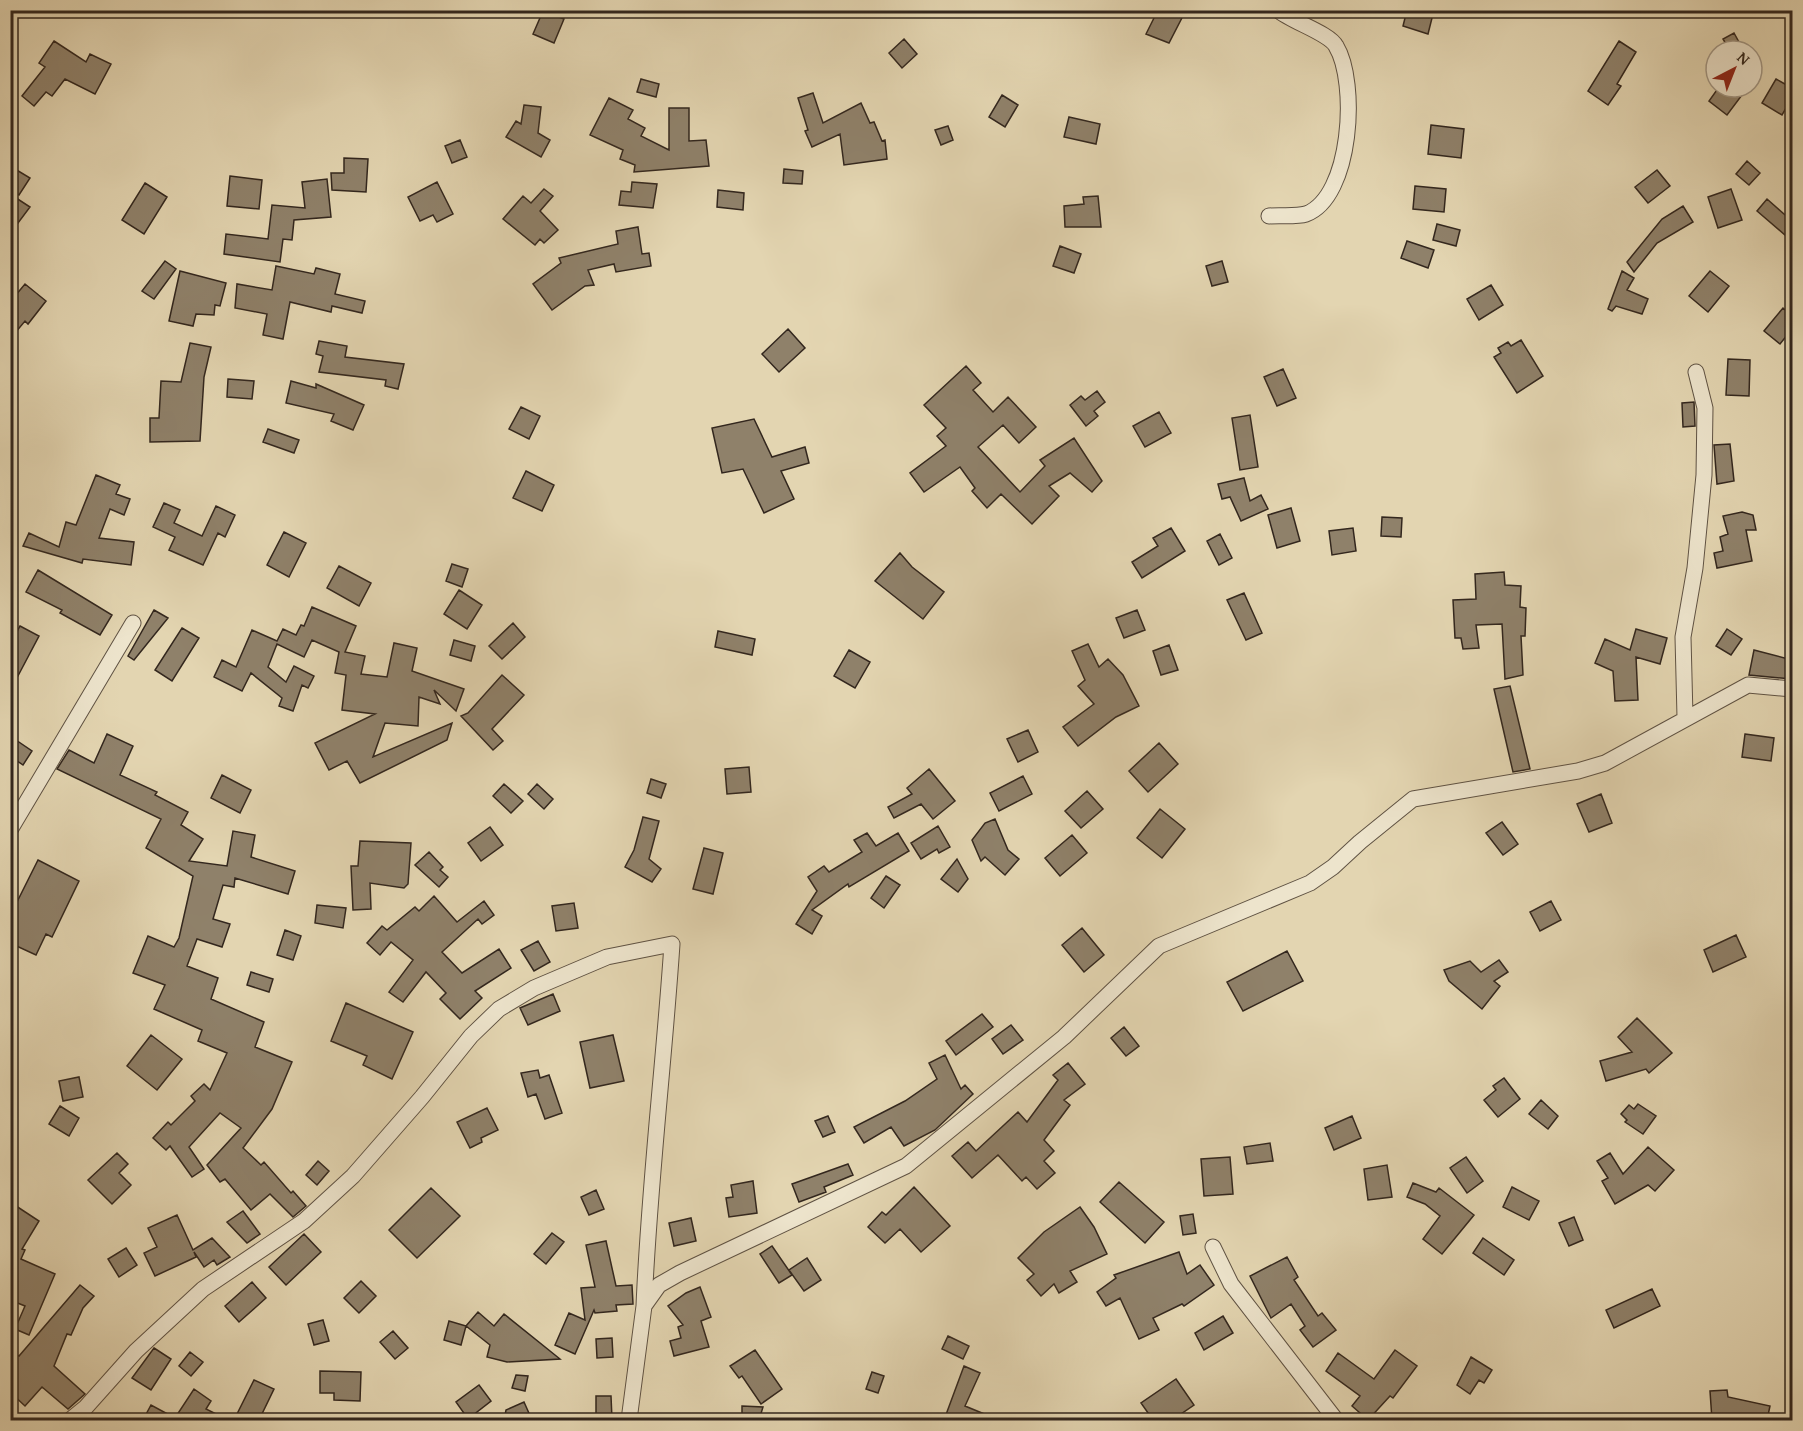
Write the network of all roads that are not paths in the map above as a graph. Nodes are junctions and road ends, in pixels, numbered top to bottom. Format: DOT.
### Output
graph roads {
  1 [pos="1278,10"];
  2 [pos="1269,216"];
  3 [pos="1696,372"];
  4 [pos="133,623"];
  5 [pos="1792,689"];
  6 [pos="1685,717"];
  7 [pos="10,830"];
  8 [pos="1213,1247"];
  9 [pos="644,1306"];
  10 [pos="70,1420"];
  11 [pos="629,1420"];
  12 [pos="1336,1420"];
  1 -- 2 [label="street"];
  3 -- 6 [label="street"];
  4 -- 7 [label="street"];
  5 -- 6 [label="street"];
  6 -- 9 [label="street"];
  8 -- 12 [label="street"];
  9 -- 10 [label="street"];
  9 -- 11 [label="street"];
}
